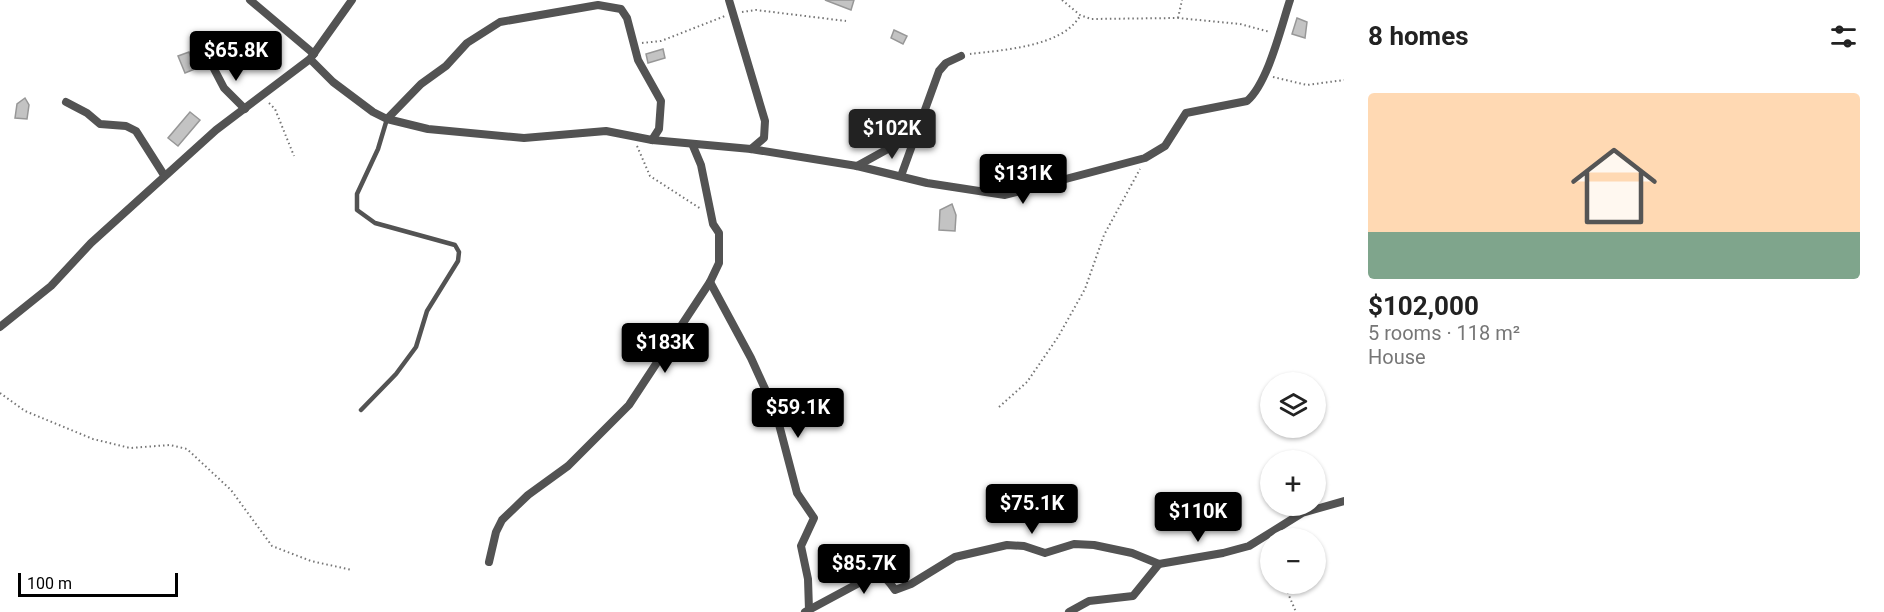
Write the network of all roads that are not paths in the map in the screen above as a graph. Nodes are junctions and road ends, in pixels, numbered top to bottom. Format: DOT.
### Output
graph roads {
  1 [pos="250,0"];
  2 [pos="352,0"];
  3 [pos="729,0"];
  4 [pos="1290,0"];
  5 [pos="962,56"];
  6 [pos="312,57"];
  7 [pos="213,67"];
  8 [pos="66,102"];
  9 [pos="245,109"];
  10 [pos="387,119"];
  11 [pos="915,134"];
  12 [pos="652,140"];
  13 [pos="693,146"];
  14 [pos="751,149"];
  15 [pos="857,166"];
  16 [pos="164,175"];
  17 [pos="901,176"];
  18 [pos="710,282"];
  19 [pos="0,327"];
  20 [pos="361,410"];
  21 [pos="1344,501"];
  22 [pos="489,562"];
  23 [pos="1160,564"];
  24 [pos="807,611"];
  25 [pos="1069,612"];
  1 -- 6 [label="street"];
  2 -- 6 [label="street"];
  3 -- 14 [label="street"];
  4 -- 17 [label="street"];
  5 -- 11 [label="street"];
  6 -- 9 [label="street"];
  6 -- 10 [label="street"];
  7 -- 9 [label="street"];
  8 -- 16 [label="street"];
  9 -- 16 [label="street"];
  10 -- 12 [label="street"];
  10 -- 12 [label="street"];
  10 -- 20 [label="lane"];
  11 -- 15 [label="street"];
  11 -- 17 [label="street"];
  12 -- 13 [label="street"];
  13 -- 14 [label="street"];
  13 -- 18 [label="street"];
  14 -- 15 [label="street"];
  15 -- 17 [label="street"];
  16 -- 19 [label="street"];
  18 -- 22 [label="street"];
  18 -- 24 [label="street"];
  21 -- 23 [label="street"];
  23 -- 24 [label="street"];
  23 -- 25 [label="street"];
}
